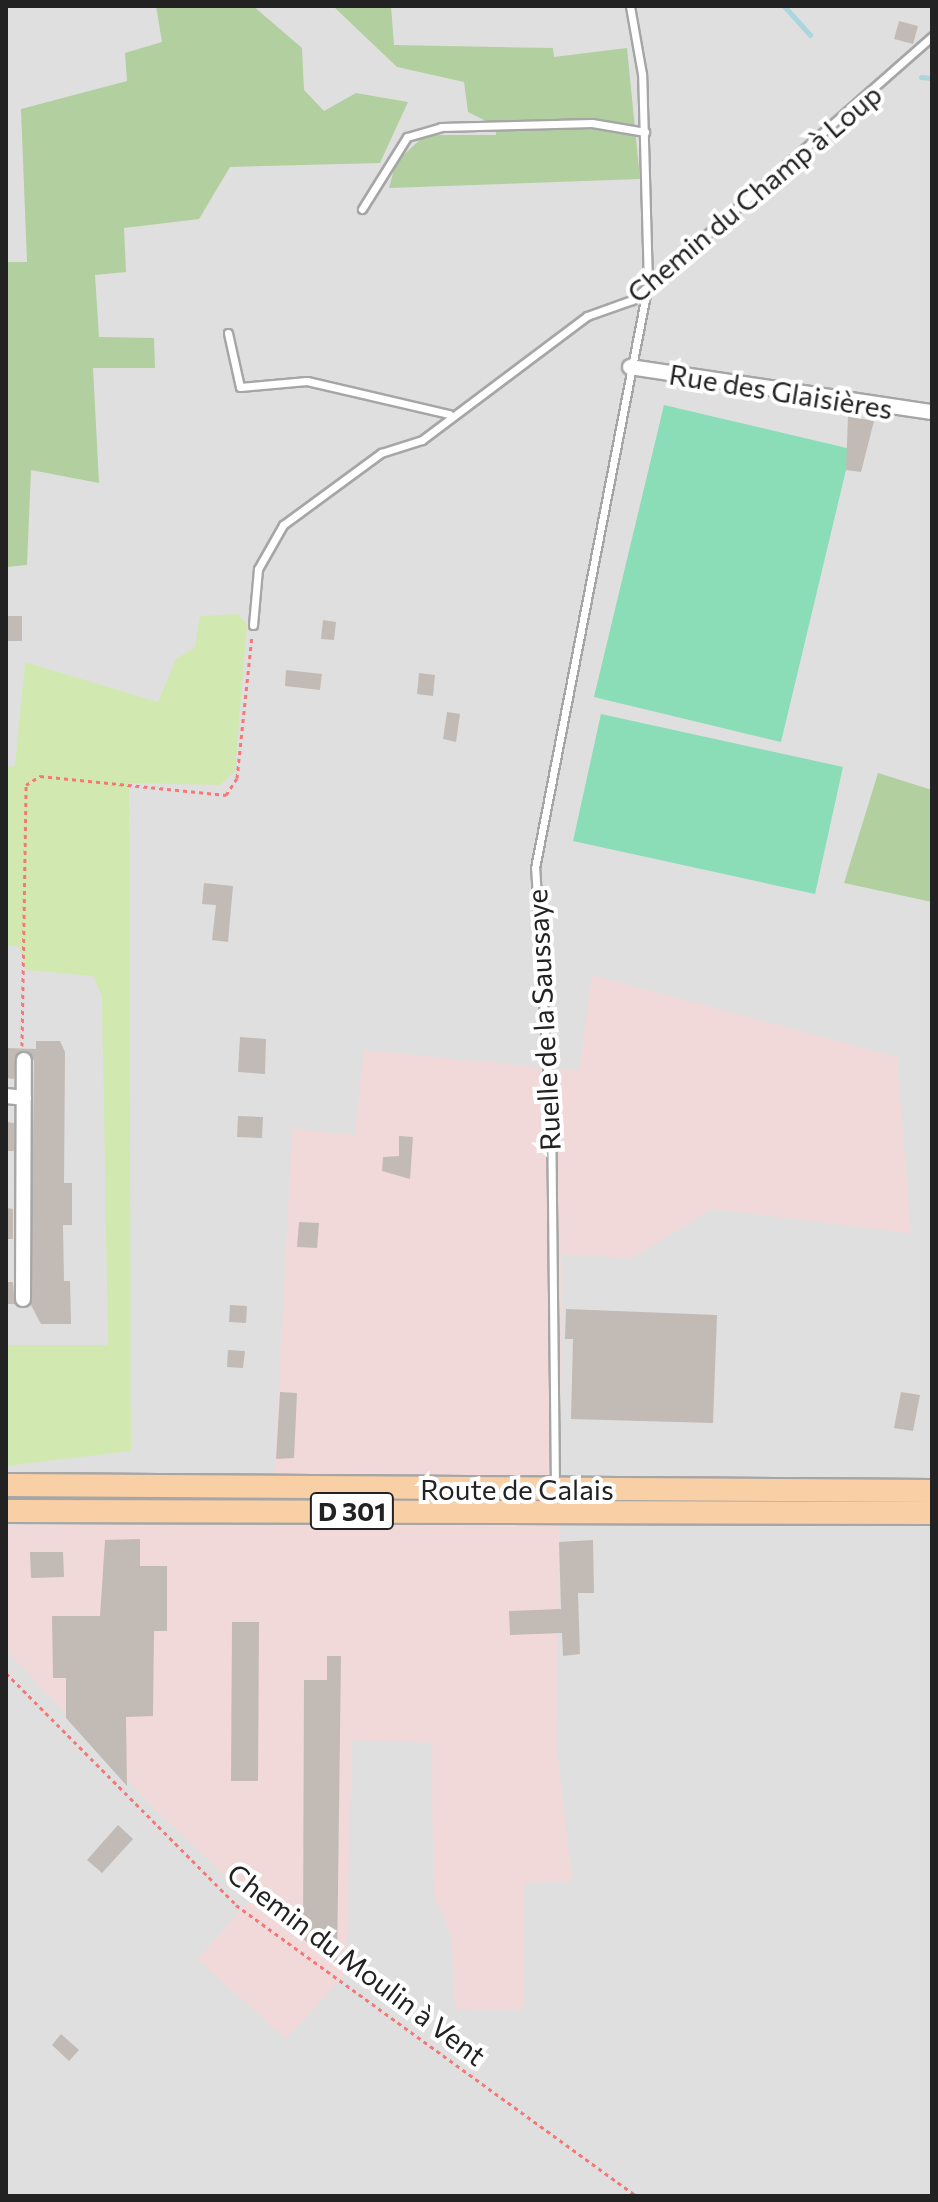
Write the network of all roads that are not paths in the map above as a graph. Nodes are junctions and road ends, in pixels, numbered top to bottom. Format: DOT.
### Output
graph roads {
  1 [pos="630,6"];
  2 [pos="932,36"];
  3 [pos="645,132"];
  4 [pos="362,209"];
  5 [pos="648,284"];
  6 [pos="228,333"];
  7 [pos="630,367"];
  8 [pos="932,412"];
  9 [pos="449,414"];
  10 [pos="253,625"];
  11 [pos="24,1060"];
  12 [pos="6,1096"];
  13 [pos="24,1098"];
  14 [pos="6,1265"];
  15 [pos="22,1265"];
  16 [pos="23,1299"];
  17 [pos="6,1485"];
  18 [pos="555,1489"];
  19 [pos="932,1491"];
  20 [pos="6,1511"];
  21 [pos="932,1513"];
  1 -- 3 [label="lane, Ruelle de la Saussaye"];
  2 -- 5 [label="lane, Chemin du Champ à Loup"];
  3 -- 4 [label="lane"];
  3 -- 5 [label="lane, Ruelle de la Saussaye"];
  5 -- 7 [label="lane, Ruelle de la Saussaye"];
  5 -- 9 [label="lane, Chemin du Champ à Loup"];
  6 -- 9 [label="lane"];
  7 -- 8 [label="street, Rue des Glaisières"];
  7 -- 18 [label="lane, Ruelle de la Saussaye"];
  9 -- 10 [label="lane, Chemin du Champ à Loup"];
  11 -- 13 [label="street"];
  12 -- 13 [label="street"];
  13 -- 15 [label="street"];
  14 -- 15 [label="street"];
  15 -- 16 [label="street"];
  17 -- 18 [label="main road, Route de Calais / D 301"];
  18 -- 19 [label="main road, Route de Calais / D 301"];
  20 -- 21 [label="main road, Route de Calais / D 301"];
}
